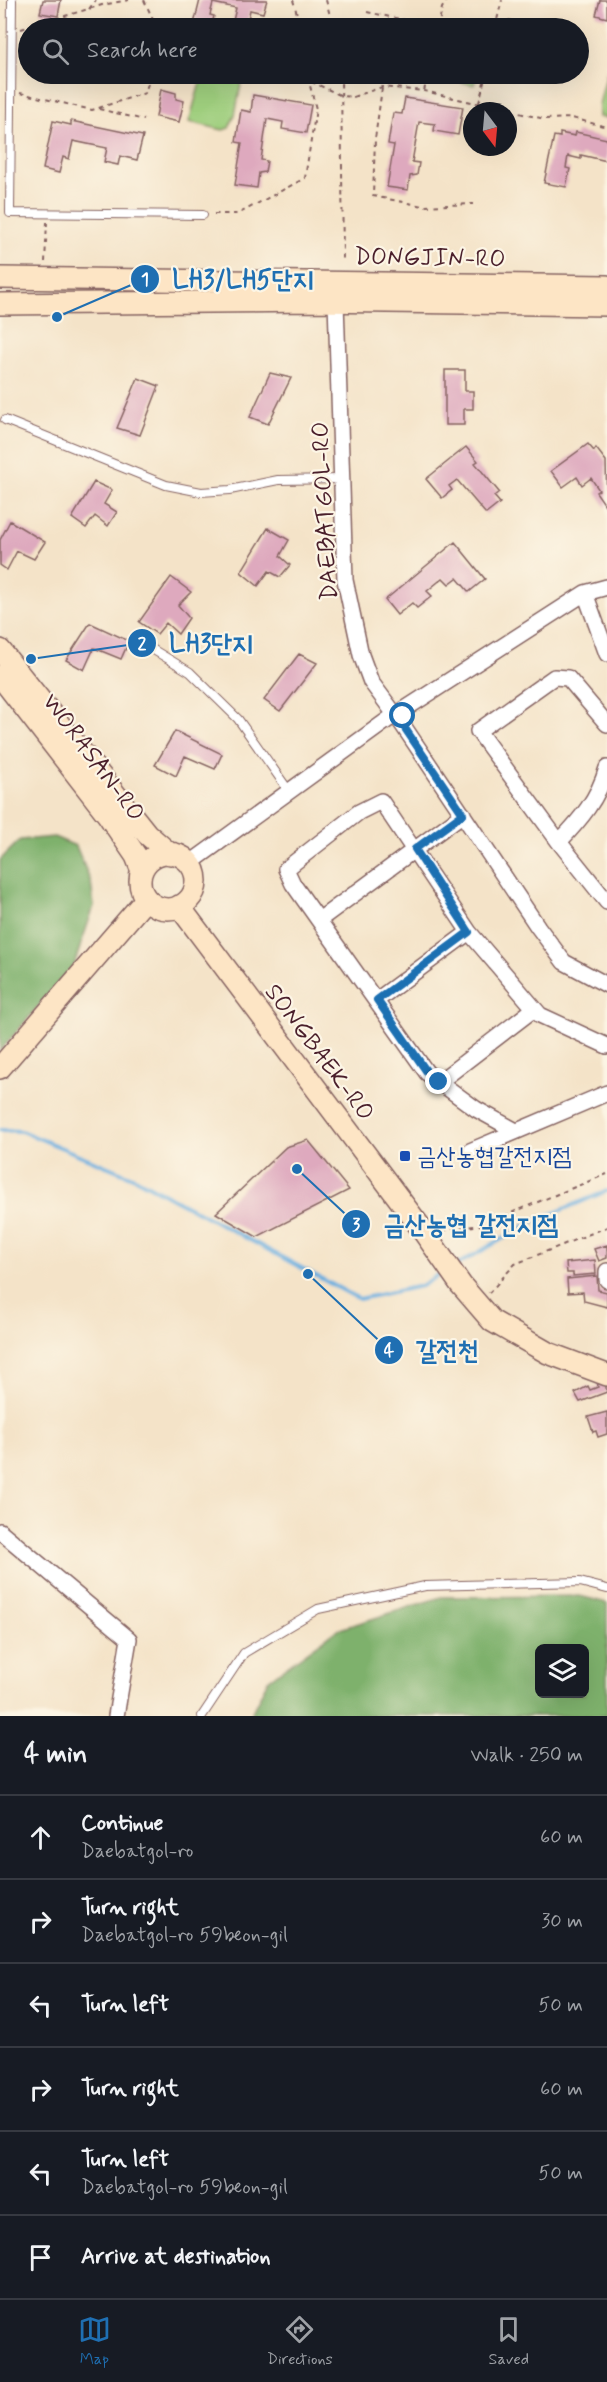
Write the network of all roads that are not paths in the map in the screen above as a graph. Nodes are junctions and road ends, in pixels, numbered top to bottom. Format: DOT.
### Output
graph roads {
  1 [pos="12,0"];
  2 [pos="203,214"];
  3 [pos="0,278"];
  4 [pos="607,286"];
  5 [pos="0,304"];
  6 [pos="607,305"];
  7 [pos="337,310"];
  8 [pos="6,420"];
  9 [pos="342,479"];
  10 [pos="607,587"];
  11 [pos="585,593"];
  12 [pos="147,646"];
  13 [pos="0,650"];
  14 [pos="607,654"];
  15 [pos="0,676"];
  16 [pos="395,715"];
  17 [pos="607,724"];
  18 [pos="607,768"];
  19 [pos="289,791"];
  20 [pos="463,814"];
  21 [pos="559,842"];
  22 [pos="415,849"];
  23 [pos="170,854"];
  24 [pos="189,864"];
  25 [pos="142,871"];
  26 [pos="146,899"];
  27 [pos="607,902"];
  28 [pos="179,906"];
  29 [pos="319,920"];
  30 [pos="469,932"];
  31 [pos="607,985"];
  32 [pos="377,1000"];
  33 [pos="534,1009"];
  34 [pos="607,1046"];
  35 [pos="0,1068"];
  36 [pos="439,1082"];
  37 [pos="607,1093"];
  38 [pos="516,1131"];
  39 [pos="470,1151"];
  40 [pos="607,1271"];
  41 [pos="607,1280"];
  42 [pos="607,1375"];
  43 [pos="0,1531"];
  44 [pos="607,1589"];
  45 [pos="116,1716"];
  46 [pos="202,1716"];
  1 -- 2 [label="lane"];
  3 -- 4 [label="street, DONGJIN-RO"];
  5 -- 7 [label="street, DONGJIN-RO"];
  6 -- 7 [label="street, DONGJIN-RO"];
  7 -- 9 [label="street, DAEBATGOL-RO"];
  8 -- 9 [label="lane"];
  9 -- 16 [label="street, DAEBATGOL-RO"];
  10 -- 11 [label="street"];
  11 -- 14 [label="street"];
  11 -- 16 [label="street"];
  12 -- 19 [label="lane"];
  13 -- 23 [label="street"];
  15 -- 25 [label="street, WORASAN-RO"];
  16 -- 19 [label="street"];
  16 -- 20 [label="street, DAEBATGOL-RO"];
  17 -- 21 [label="street"];
  18 -- 21 [label="street"];
  19 -- 24 [label="street"];
  20 -- 22 [label="street"];
  20 -- 31 [label="street, DAEBATGOL-RO"];
  21 -- 27 [label="street"];
  22 -- 29 [label="street"];
  22 -- 29 [label="street"];
  22 -- 30 [label="street"];
  23 -- 24 [label="street"];
  23 -- 25 [label="street"];
  24 -- 28 [label="street"];
  25 -- 26 [label="street"];
  26 -- 28 [label="street"];
  26 -- 35 [label="street"];
  28 -- 42 [label="street, SONGBAEK-RO"];
  29 -- 32 [label="street"];
  30 -- 32 [label="street"];
  30 -- 33 [label="street"];
  32 -- 36 [label="street"];
  33 -- 34 [label="street"];
  33 -- 36 [label="street"];
  36 -- 38 [label="street"];
  37 -- 38 [label="street"];
  38 -- 39 [label="street"];
  40 -- 41 [label="street"];
  43 -- 45 [label="street"];
  44 -- 46 [label="lane"];
}
